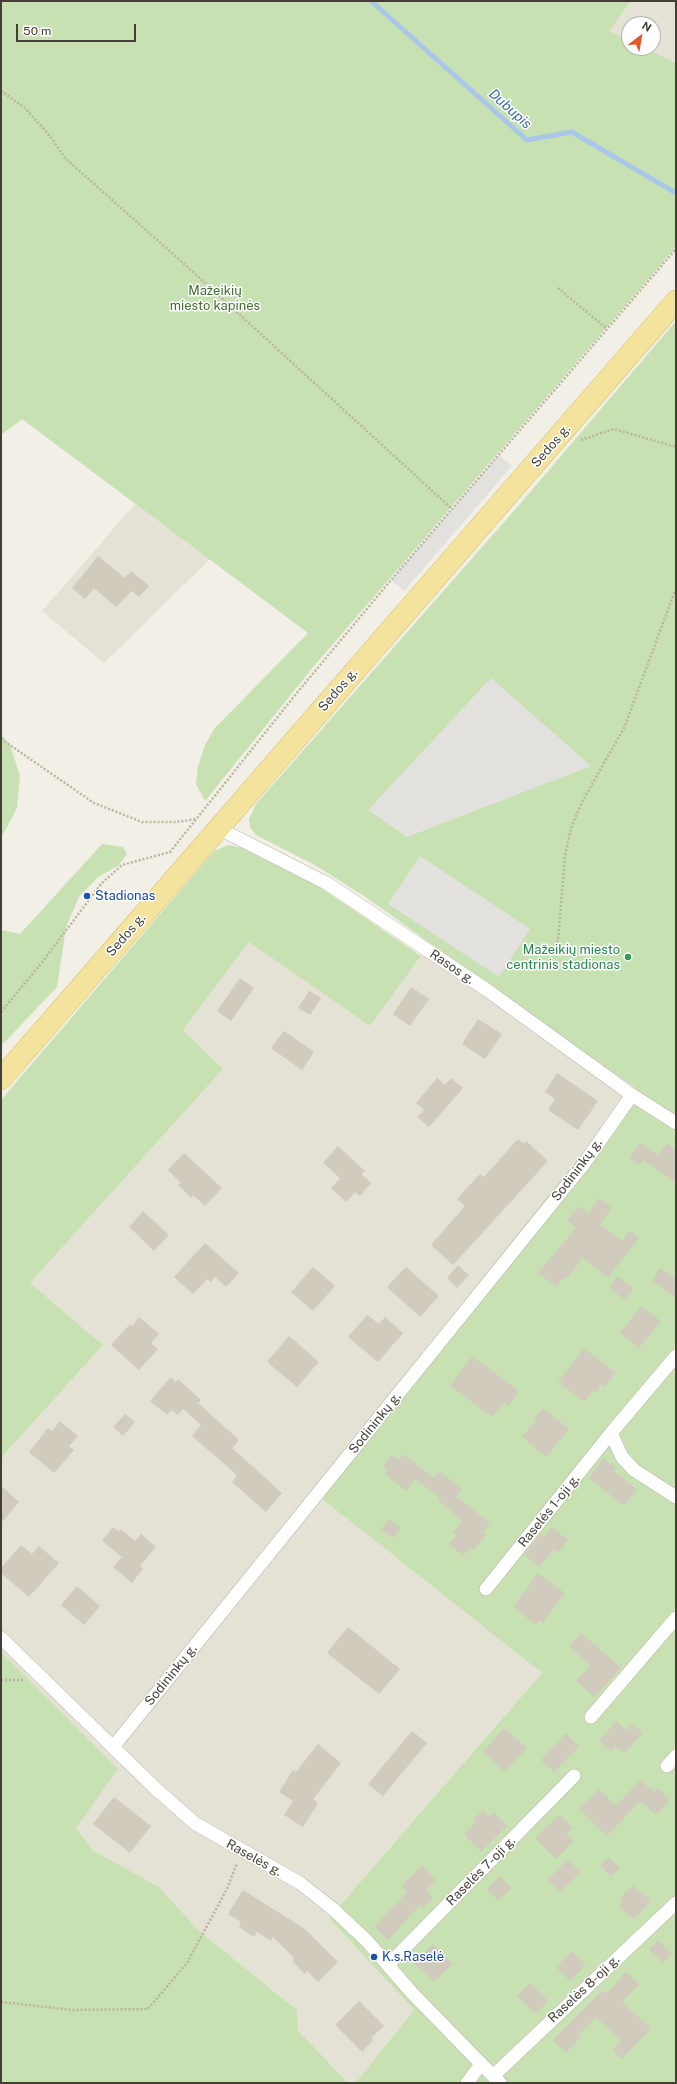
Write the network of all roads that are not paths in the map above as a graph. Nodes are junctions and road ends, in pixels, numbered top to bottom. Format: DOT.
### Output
graph roads {
  1 [pos="676,302"];
  2 [pos="218,828"];
  3 [pos="4,1070"];
  4 [pos="632,1095"];
  5 [pos="676,1123"];
  6 [pos="676,1356"];
  7 [pos="611,1434"];
  8 [pos="676,1497"];
  9 [pos="486,1589"];
  10 [pos="676,1618"];
  11 [pos="1,1638"];
  12 [pos="591,1717"];
  13 [pos="113,1747"];
  14 [pos="676,1756"];
  15 [pos="667,1766"];
  16 [pos="574,1776"];
  17 [pos="676,1902"];
  18 [pos="388,1965"];
  19 [pos="481,2064"];
  20 [pos="497,2079"];
  21 [pos="467,2083"];
  1 -- 2 [label="main road, Sedos g."];
  2 -- 3 [label="main road, Sedos g."];
  2 -- 4 [label="street, Rasos g."];
  4 -- 5 [label="street, Rasos g."];
  4 -- 13 [label="street, Sodininkų g."];
  6 -- 7 [label="street, Raselės 1-oji g."];
  7 -- 8 [label="street"];
  7 -- 9 [label="street, Raselės 1-oji g."];
  10 -- 12 [label="street"];
  11 -- 13 [label="street, Raselės g."];
  13 -- 18 [label="street, Raselės g."];
  14 -- 15 [label="street"];
  16 -- 18 [label="street, Raselės 7-oji g."];
  17 -- 20 [label="street, Raselės 8-oji g."];
  18 -- 19 [label="street, Raselės g."];
  19 -- 20 [label="street, Raselės g."];
  19 -- 21 [label="street"];
}
